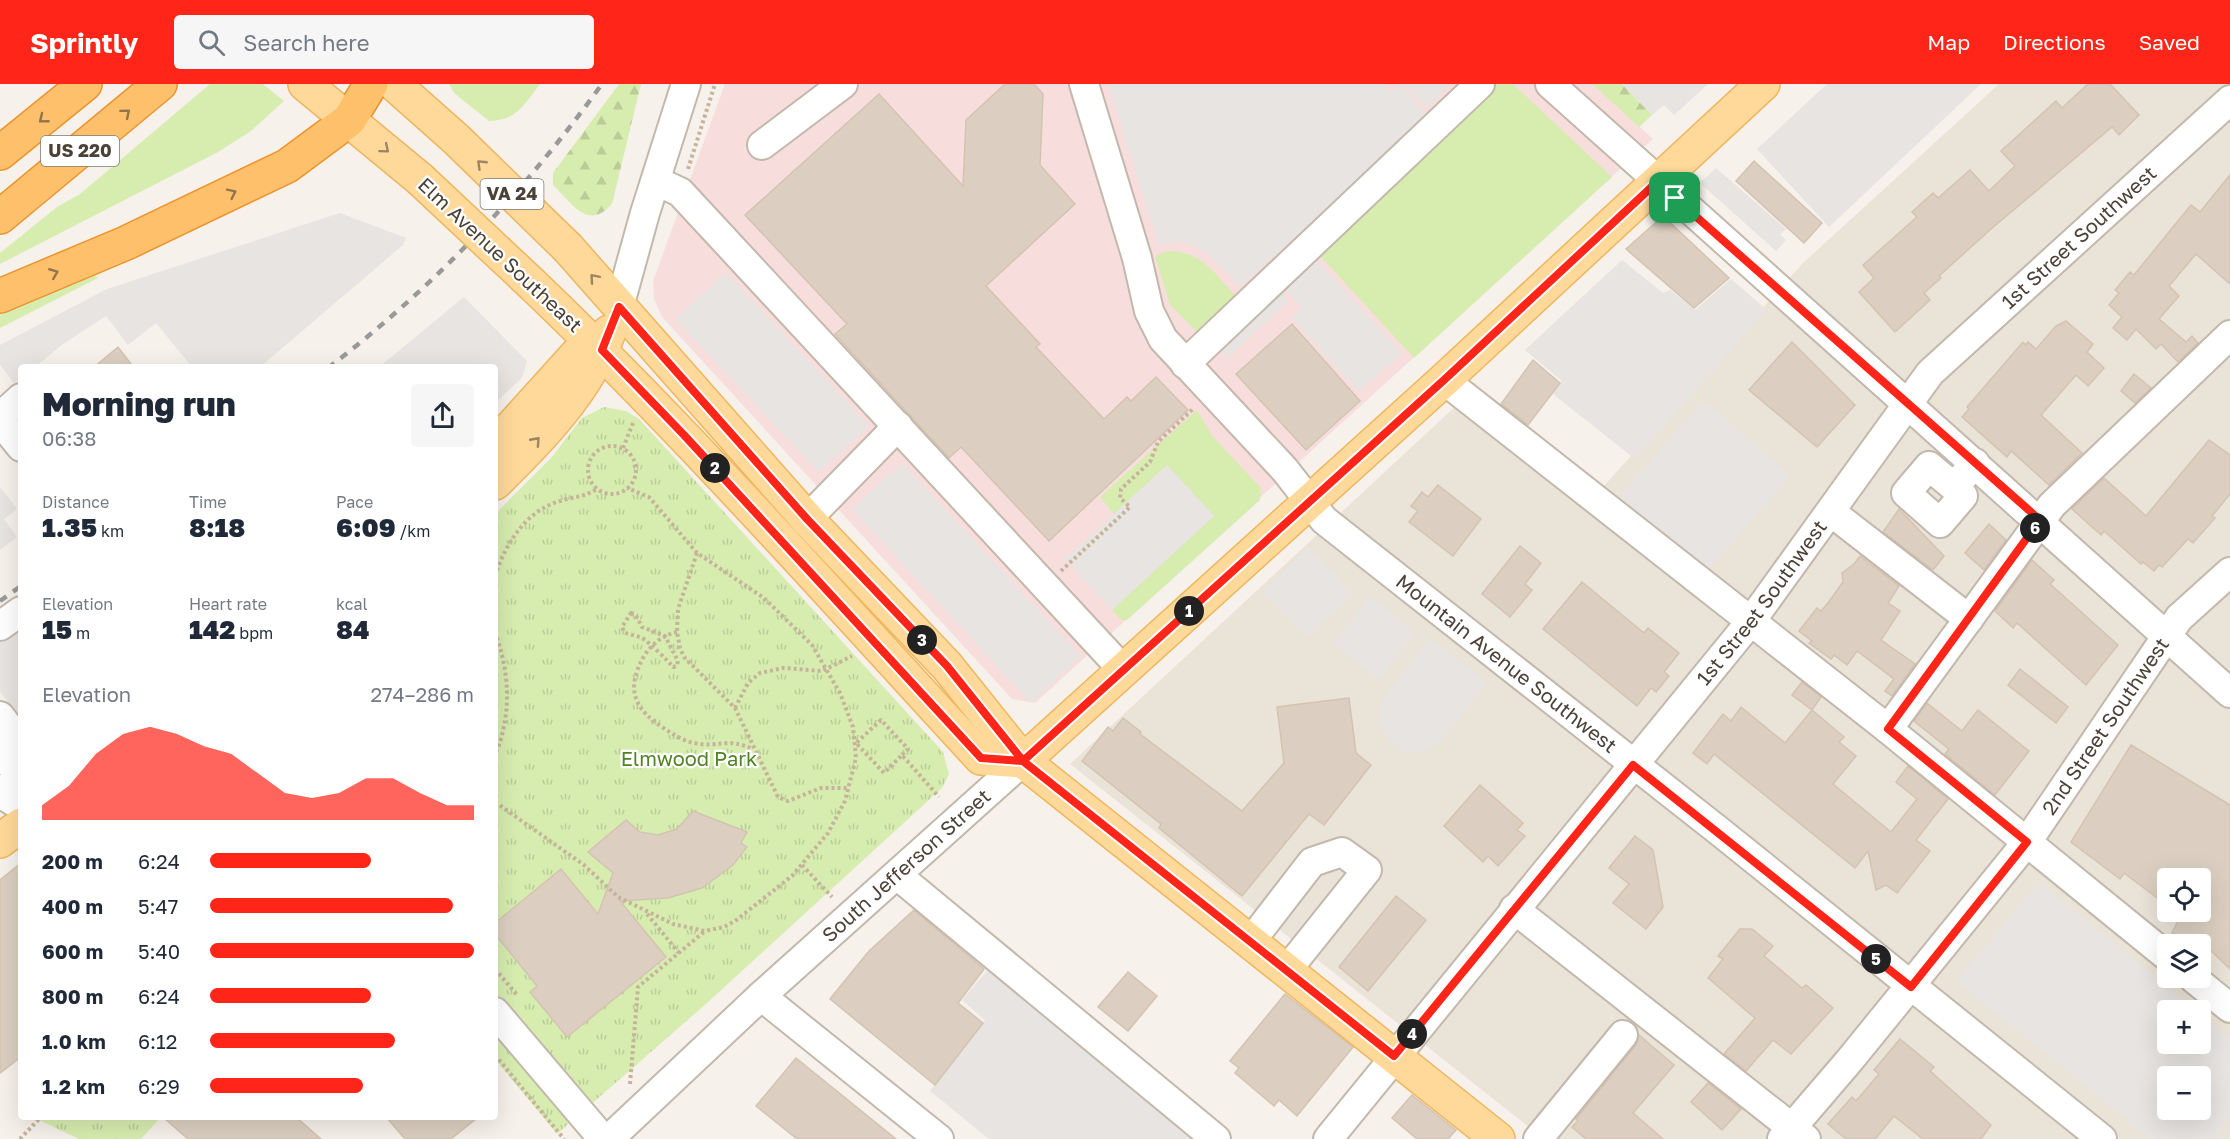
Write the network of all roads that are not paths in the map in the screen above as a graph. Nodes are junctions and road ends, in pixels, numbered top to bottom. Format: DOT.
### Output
graph roads {
  1 [pos="85,84"];
  2 [pos="160,84"];
  3 [pos="305,84"];
  4 [pos="371,84"];
  5 [pos="394,84"];
  6 [pos="686,84"];
  7 [pos="843,84"];
  8 [pos="1084,84"];
  9 [pos="1480,84"];
  10 [pos="1550,84"];
  11 [pos="1763,84"];
  12 [pos="2230,100"];
  13 [pos="350,120"];
  14 [pos="762,145"];
  15 [pos="0,153"];
  16 [pos="656,181"];
  17 [pos="1657,182"];
  18 [pos="0,217"];
  19 [pos="0,296"];
  20 [pos="619,307"];
  21 [pos="2230,335"];
  22 [pos="596,345"];
  23 [pos="1185,364"];
  24 [pos="1444,380"];
  25 [pos="18,401"];
  26 [pos="1908,403"];
  27 [pos="0,419"];
  28 [pos="898,426"];
  29 [pos="498,442"];
  30 [pos="18,443"];
  31 [pos="1975,463"];
  32 [pos="498,480"];
  33 [pos="1954,488"];
  34 [pos="1308,502"];
  35 [pos="1831,512"];
  36 [pos="807,519"];
  37 [pos="2040,520"];
  38 [pos="2230,572"];
  39 [pos="18,613"];
  40 [pos="1969,619"];
  41 [pos="1751,621"];
  42 [pos="0,626"];
  43 [pos="2166,636"];
  44 [pos="1124,671"];
  45 [pos="2230,693"];
  46 [pos="0,716"];
  47 [pos="1888,729"];
  48 [pos="18,740"];
  49 [pos="0,751"];
  50 [pos="1023,761"];
  51 [pos="1633,765"];
  52 [pos="18,774"];
  53 [pos="0,789"];
  54 [pos="18,804"];
  55 [pos="18,827"];
  56 [pos="0,841"];
  57 [pos="2027,842"];
  58 [pos="897,875"];
  59 [pos="1514,909"];
  60 [pos="1251,941"];
  61 [pos="2157,948"];
  62 [pos="1287,970"];
  63 [pos="1911,987"];
  64 [pos="2205,988"];
  65 [pos="761,996"];
  66 [pos="2230,1008"];
  67 [pos="498,1015"];
  68 [pos="1623,1035"];
  69 [pos="1394,1056"];
  70 [pos="1793,1135"];
  71 [pos="616,1136"];
  72 [pos="939,1139"];
  73 [pos="1216,1139"];
  74 [pos="1328,1139"];
  75 [pos="1498,1139"];
  76 [pos="1539,1139"];
  77 [pos="2102,1139"];
  1 -- 15 [label="highway, US 220, one-way"];
  18 -- 2 [label="highway, US 220, one-way"];
  3 -- 13 [label="main road, Elm Avenue Southeast / VA 24"];
  4 -- 13 [label="highway"];
  20 -- 5 [label="main road, VA 24, one-way, bridge"];
  6 -- 16 [label="street"];
  7 -- 14 [label="street"];
  8 -- 23 [label="street, Mountain Avenue Southwest"];
  9 -- 23 [label="street"];
  10 -- 17 [label="street"];
  11 -- 17 [label="main road, South Jefferson Street"];
  12 -- 26 [label="street, 1st Street Southwest"];
  19 -- 13 [label="highway, one-way"];
  13 -- 22 [label="main road, Elm Avenue Southeast / VA 24, one-way, bridge"];
  16 -- 20 [label="street"];
  16 -- 28 [label="street"];
  17 -- 24 [label="main road, South Jefferson Street"];
  17 -- 26 [label="street"];
  20 -- 22 [label="main road"];
  20 -- 36 [label="main road, VA 24"];
  21 -- 37 [label="street"];
  22 -- 29 [label="main road"];
  32 -- 22 [label="main road, one-way"];
  22 -- 50 [label="main road, Elm Avenue Southeast / VA 24"];
  23 -- 34 [label="street, Mountain Avenue Southwest"];
  24 -- 34 [label="main road, South Jefferson Street"];
  24 -- 41 [label="street"];
  25 -- 27 [label="street"];
  26 -- 31 [label="street"];
  26 -- 35 [label="street, 1st Street Southwest"];
  27 -- 30 [label="street"];
  28 -- 36 [label="street"];
  28 -- 44 [label="street"];
  31 -- 33 [label="street"];
  31 -- 37 [label="street"];
  34 -- 44 [label="main road, South Jefferson Street"];
  34 -- 51 [label="street, Mountain Avenue Southwest"];
  35 -- 40 [label="street"];
  35 -- 41 [label="street, 1st Street Southwest"];
  36 -- 50 [label="main road, VA 24"];
  37 -- 40 [label="street"];
  37 -- 43 [label="street"];
  38 -- 43 [label="street, 2nd Street Southwest"];
  39 -- 42 [label="street"];
  40 -- 47 [label="street"];
  41 -- 47 [label="street"];
  41 -- 51 [label="street, 1st Street Southwest"];
  43 -- 45 [label="street"];
  43 -- 57 [label="street, 2nd Street Southwest"];
  44 -- 50 [label="main road, South Jefferson Street"];
  46 -- 48 [label="street"];
  47 -- 57 [label="street"];
  49 -- 52 [label="street"];
  50 -- 58 [label="street, South Jefferson Street"];
  50 -- 60 [label="main road"];
  51 -- 59 [label="street, 1st Street Southwest"];
  51 -- 63 [label="street, Mountain Avenue Southwest"];
  53 -- 54 [label="street"];
  55 -- 56 [label="main road"];
  57 -- 61 [label="street"];
  57 -- 63 [label="street, 2nd Street Southwest"];
  58 -- 65 [label="street, South Jefferson Street"];
  58 -- 73 [label="street"];
  59 -- 69 [label="street, 1st Street Southwest"];
  59 -- 70 [label="street"];
  60 -- 62 [label="main road"];
  60 -- 62 [label="street"];
  62 -- 69 [label="main road"];
  63 -- 70 [label="street, 2nd Street Southwest"];
  63 -- 77 [label="street, Mountain Avenue Southwest"];
  64 -- 66 [label="street"];
  65 -- 71 [label="street, South Jefferson Street"];
  65 -- 72 [label="street"];
  67 -- 71 [label="street"];
  68 -- 76 [label="street"];
  69 -- 74 [label="street, 1st Street Southwest"];
  69 -- 75 [label="main road"];
}
